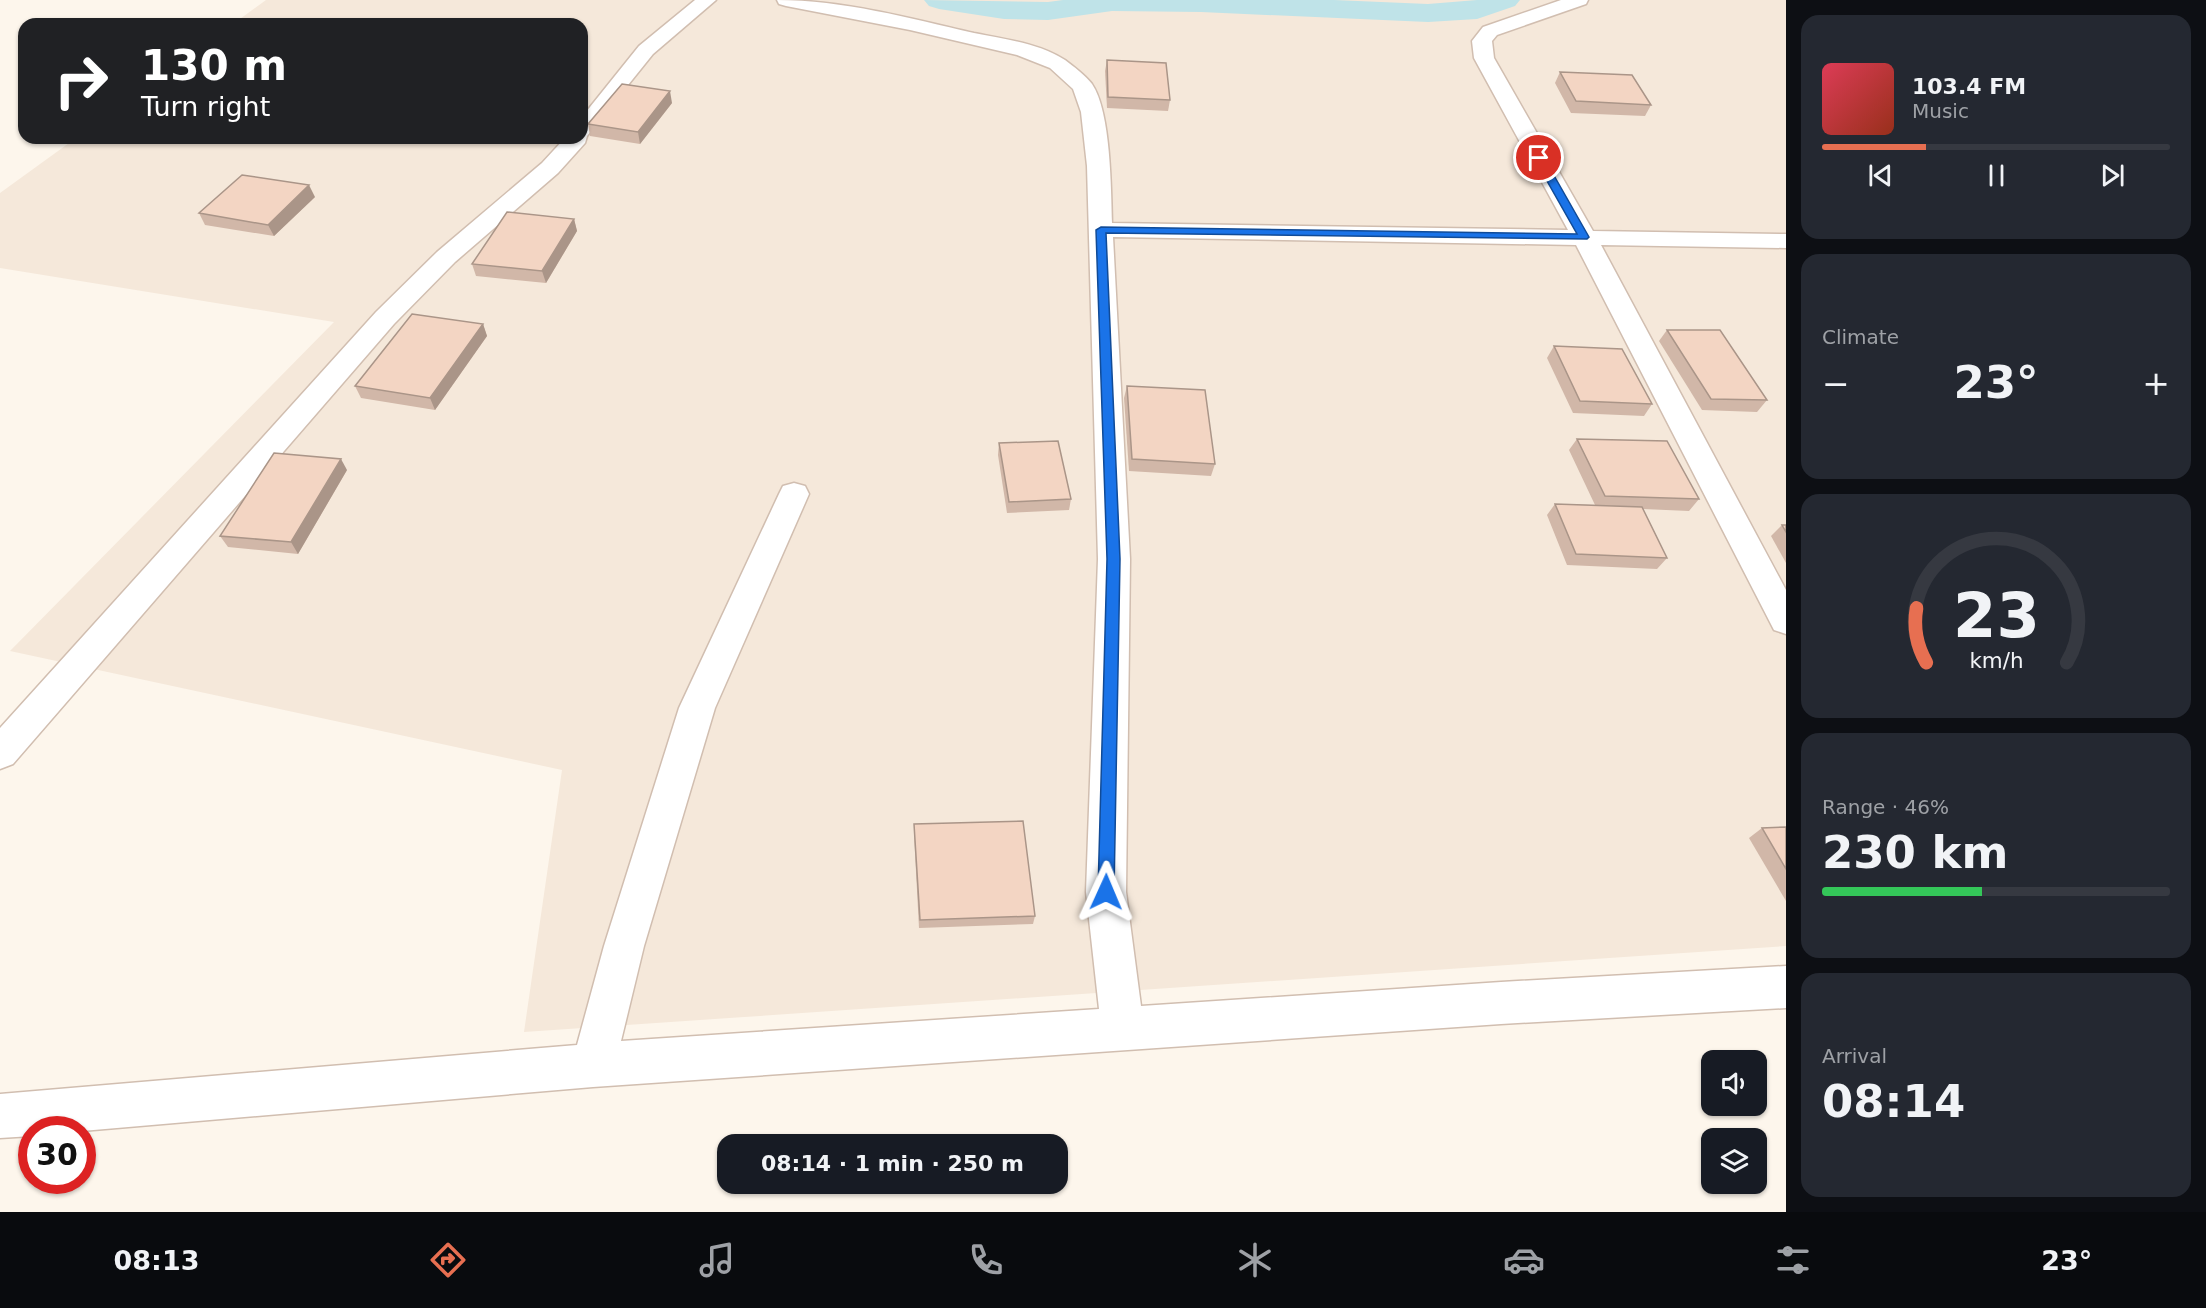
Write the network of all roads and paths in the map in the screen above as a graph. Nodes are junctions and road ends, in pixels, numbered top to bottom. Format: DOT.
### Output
graph roads {
  1 [pos="707,0"];
  2 [pos="786,0"];
  3 [pos="1578,0"];
  4 [pos="588,123"];
  5 [pos="572,144"];
  6 [pos="1101,230"];
  7 [pos="1584,237"];
  8 [pos="1786,241"];
  9 [pos="794,494"];
  10 [pos="1786,621"];
  11 [pos="0,753"];
  12 [pos="1786,987"];
  13 [pos="1123,1029"];
  14 [pos="593,1065"];
  15 [pos="0,1116"];
  1 -- 4 [label="street"];
  2 -- 6 [label="street"];
  3 -- 7 [label="street"];
  5 -- 11 [label="street"];
  6 -- 7 [label="street"];
  6 -- 13 [label="street"];
  7 -- 8 [label="street"];
  7 -- 10 [label="street"];
  9 -- 14 [label="street"];
  12 -- 13 [label="street"];
  13 -- 14 [label="street"];
  14 -- 15 [label="street"];
}
